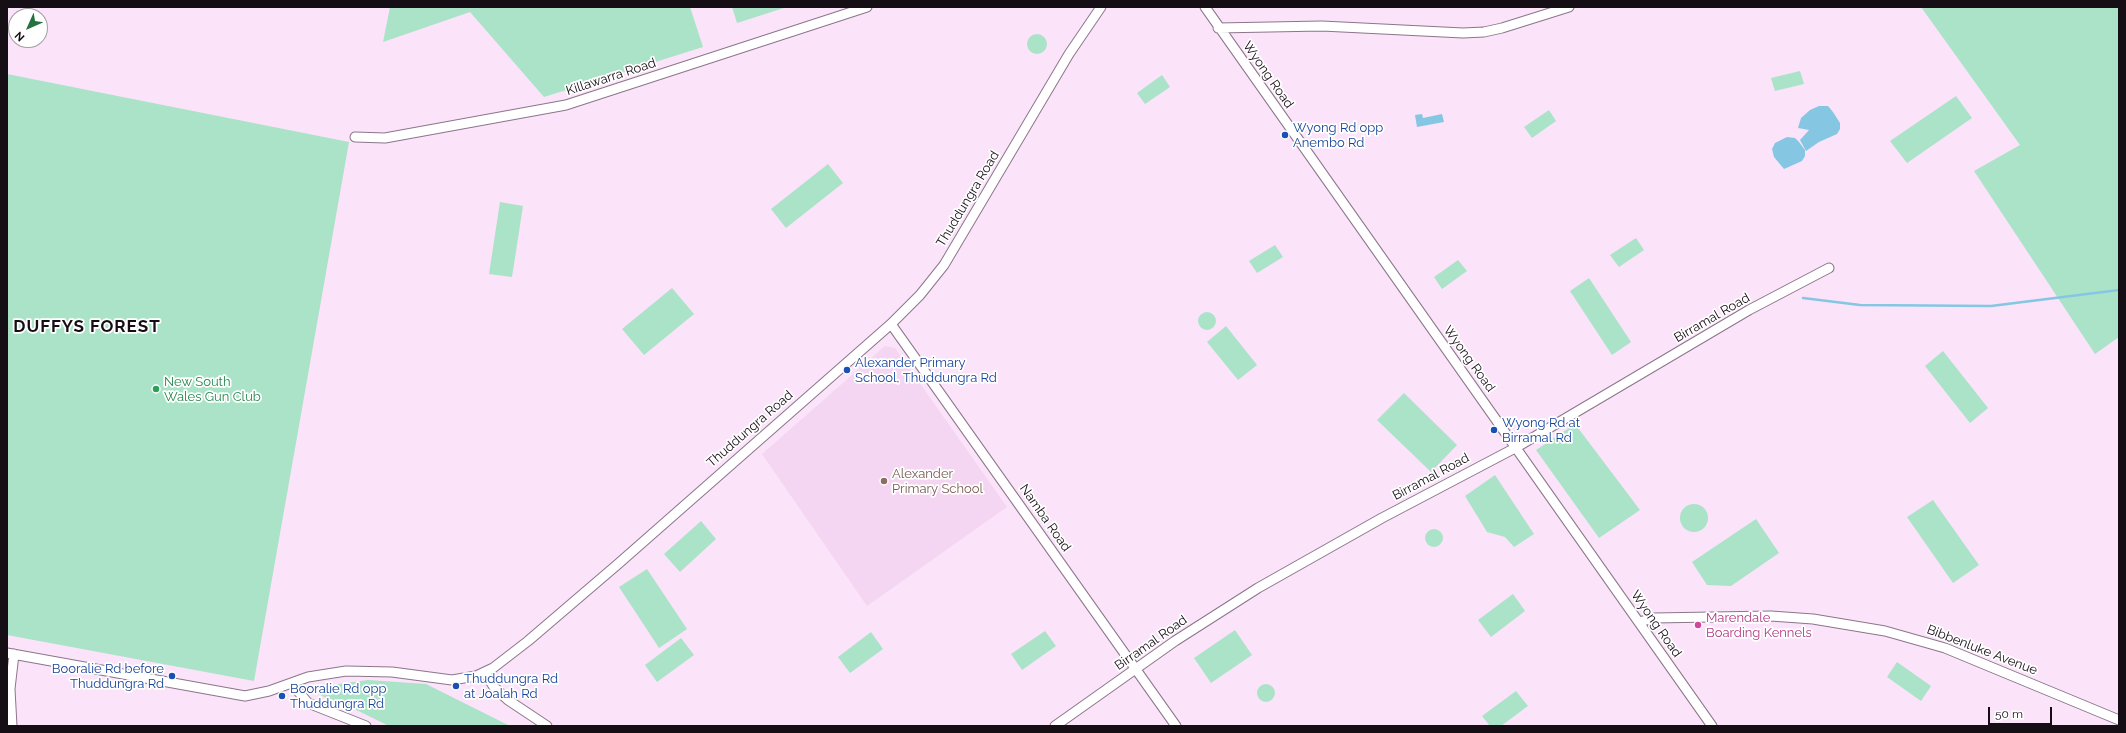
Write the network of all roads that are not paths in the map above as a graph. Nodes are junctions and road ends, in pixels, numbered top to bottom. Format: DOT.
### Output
graph roads {
  1 [pos="867,7"];
  2 [pos="1101,7"];
  3 [pos="1205,7"];
  4 [pos="1569,7"];
  5 [pos="1218,28"];
  6 [pos="355,137"];
  7 [pos="1829,268"];
  8 [pos="891,324"];
  9 [pos="1516,447"];
  10 [pos="1639,622"];
  11 [pos="10,654"];
  12 [pos="1136,670"];
  13 [pos="484,673"];
  14 [pos="291,683"];
  15 [pos="2119,720"];
  16 [pos="12,726"];
  17 [pos="366,726"];
  18 [pos="547,726"];
  19 [pos="1055,726"];
  20 [pos="1176,726"];
  21 [pos="1712,726"];
  1 -- 6 [label="street, Killawarra Road"];
  2 -- 8 [label="street, Thuddungra Road"];
  3 -- 5 [label="street, Wyong Road"];
  4 -- 5 [label="street"];
  5 -- 9 [label="street, Wyong Road"];
  7 -- 9 [label="street, Birramal Road"];
  8 -- 12 [label="street, Namba Road"];
  8 -- 13 [label="street, Thuddungra Road"];
  9 -- 10 [label="street, Wyong Road"];
  9 -- 12 [label="street, Birramal Road"];
  10 -- 15 [label="street, Bibbenluke Avenue"];
  10 -- 21 [label="street, Wyong Road"];
  11 -- 14 [label="street, Thuddungra Road"];
  11 -- 16 [label="street"];
  12 -- 19 [label="street, Birramal Road"];
  12 -- 20 [label="street, Namba Road"];
  13 -- 14 [label="street, Thuddungra Road"];
  13 -- 18 [label="street"];
  14 -- 17 [label="street"];
}
